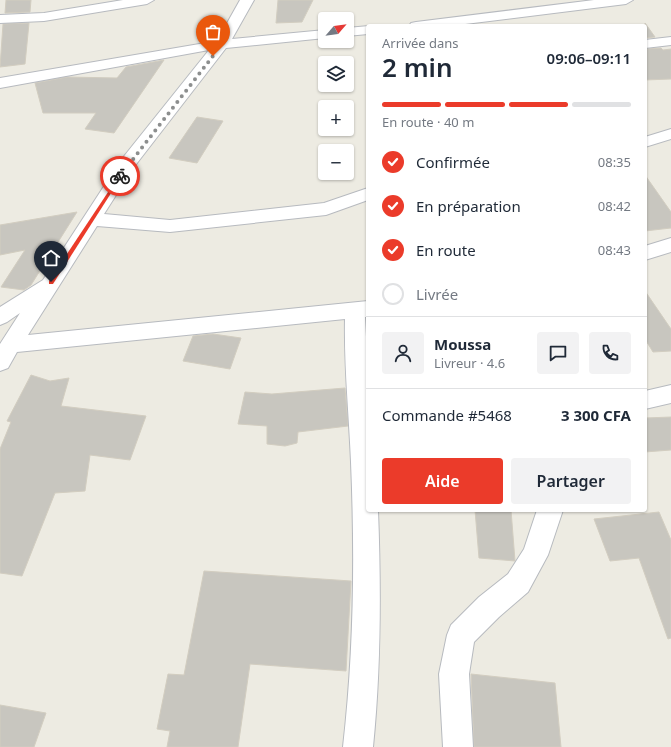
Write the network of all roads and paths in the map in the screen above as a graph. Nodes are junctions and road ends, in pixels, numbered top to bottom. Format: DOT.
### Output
graph roads {
  1 [pos="147,0"];
  2 [pos="247,0"];
  3 [pos="626,0"];
  4 [pos="0,19"];
  5 [pos="454,24"];
  6 [pos="366,30"];
  7 [pos="354,31"];
  8 [pos="318,35"];
  9 [pos="671,41"];
  10 [pos="222,44"];
  11 [pos="647,44"];
  12 [pos="0,83"];
  13 [pos="671,134"];
  14 [pos="647,141"];
  15 [pos="366,195"];
  16 [pos="91,219"];
  17 [pos="671,245"];
  18 [pos="647,252"];
  19 [pos="51,282"];
  20 [pos="361,309"];
  21 [pos="0,318"];
  22 [pos="5,354"];
  23 [pos="671,394"];
  24 [pos="647,400"];
  25 [pos="366,509"];
  26 [pos="366,512"];
  27 [pos="549,512"];
  28 [pos="358,747"];
  29 [pos="458,747"];
  1 -- 4 [label="street"];
  2 -- 10 [label="street"];
  3 -- 5 [label="street"];
  6 -- 7 [label="street"];
  8 -- 10 [label="street"];
  9 -- 11 [label="street"];
  10 -- 12 [label="street"];
  10 -- 16 [label="street"];
  13 -- 14 [label="street"];
  15 -- 16 [label="street"];
  16 -- 19 [label="street"];
  17 -- 18 [label="street"];
  19 -- 21 [label="street"];
  19 -- 22 [label="street"];
  20 -- 22 [label="street"];
  20 -- 25 [label="street"];
  23 -- 24 [label="street"];
  26 -- 28 [label="street"];
  27 -- 29 [label="street"];
}
